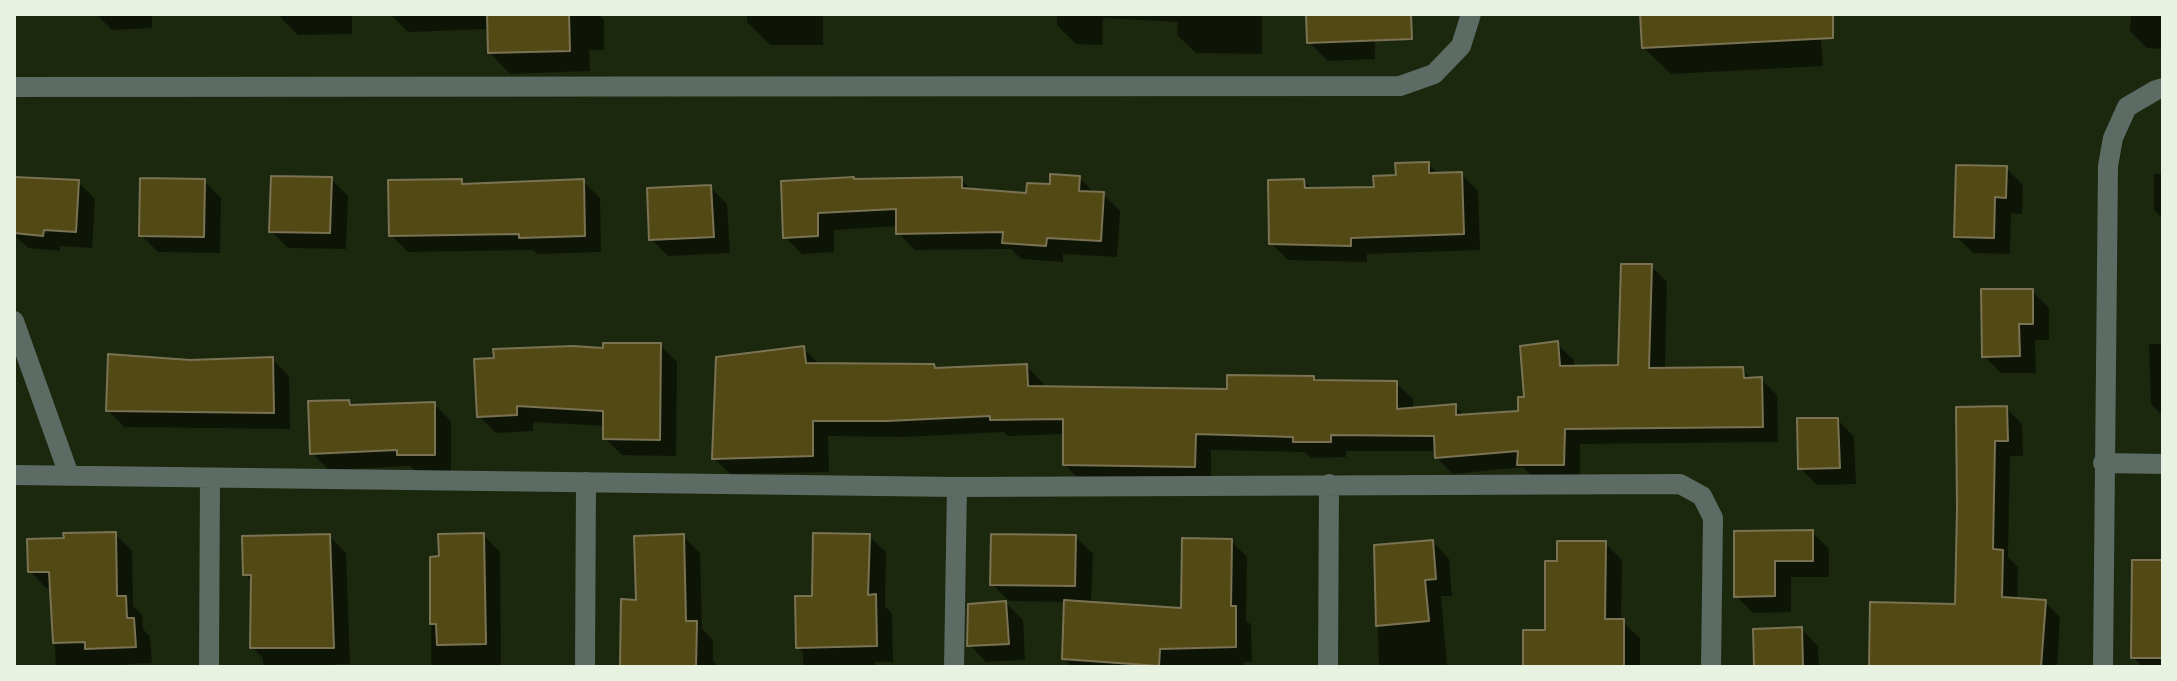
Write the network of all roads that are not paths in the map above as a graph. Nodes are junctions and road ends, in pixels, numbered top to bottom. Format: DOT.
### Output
graph roads {
  1 [pos="1471,14"];
  2 [pos="14,87"];
  3 [pos="2163,88"];
  4 [pos="14,321"];
  5 [pos="2103,463"];
  6 [pos="2163,464"];
  7 [pos="14,475"];
  8 [pos="69,475"];
  9 [pos="210,478"];
  10 [pos="586,482"];
  11 [pos="1329,484"];
  12 [pos="957,487"];
  13 [pos="209,667"];
  14 [pos="585,667"];
  15 [pos="954,667"];
  16 [pos="1328,667"];
  17 [pos="1711,667"];
  18 [pos="2103,667"];
  1 -- 2 [label="street"];
  3 -- 5 [label="street"];
  4 -- 8 [label="street"];
  5 -- 6 [label="street"];
  5 -- 18 [label="street"];
  7 -- 8 [label="street"];
  8 -- 9 [label="street"];
  9 -- 10 [label="street"];
  9 -- 13 [label="street"];
  10 -- 12 [label="street"];
  10 -- 14 [label="street"];
  11 -- 12 [label="street"];
  11 -- 16 [label="street"];
  11 -- 17 [label="street"];
  12 -- 15 [label="street"];
}
